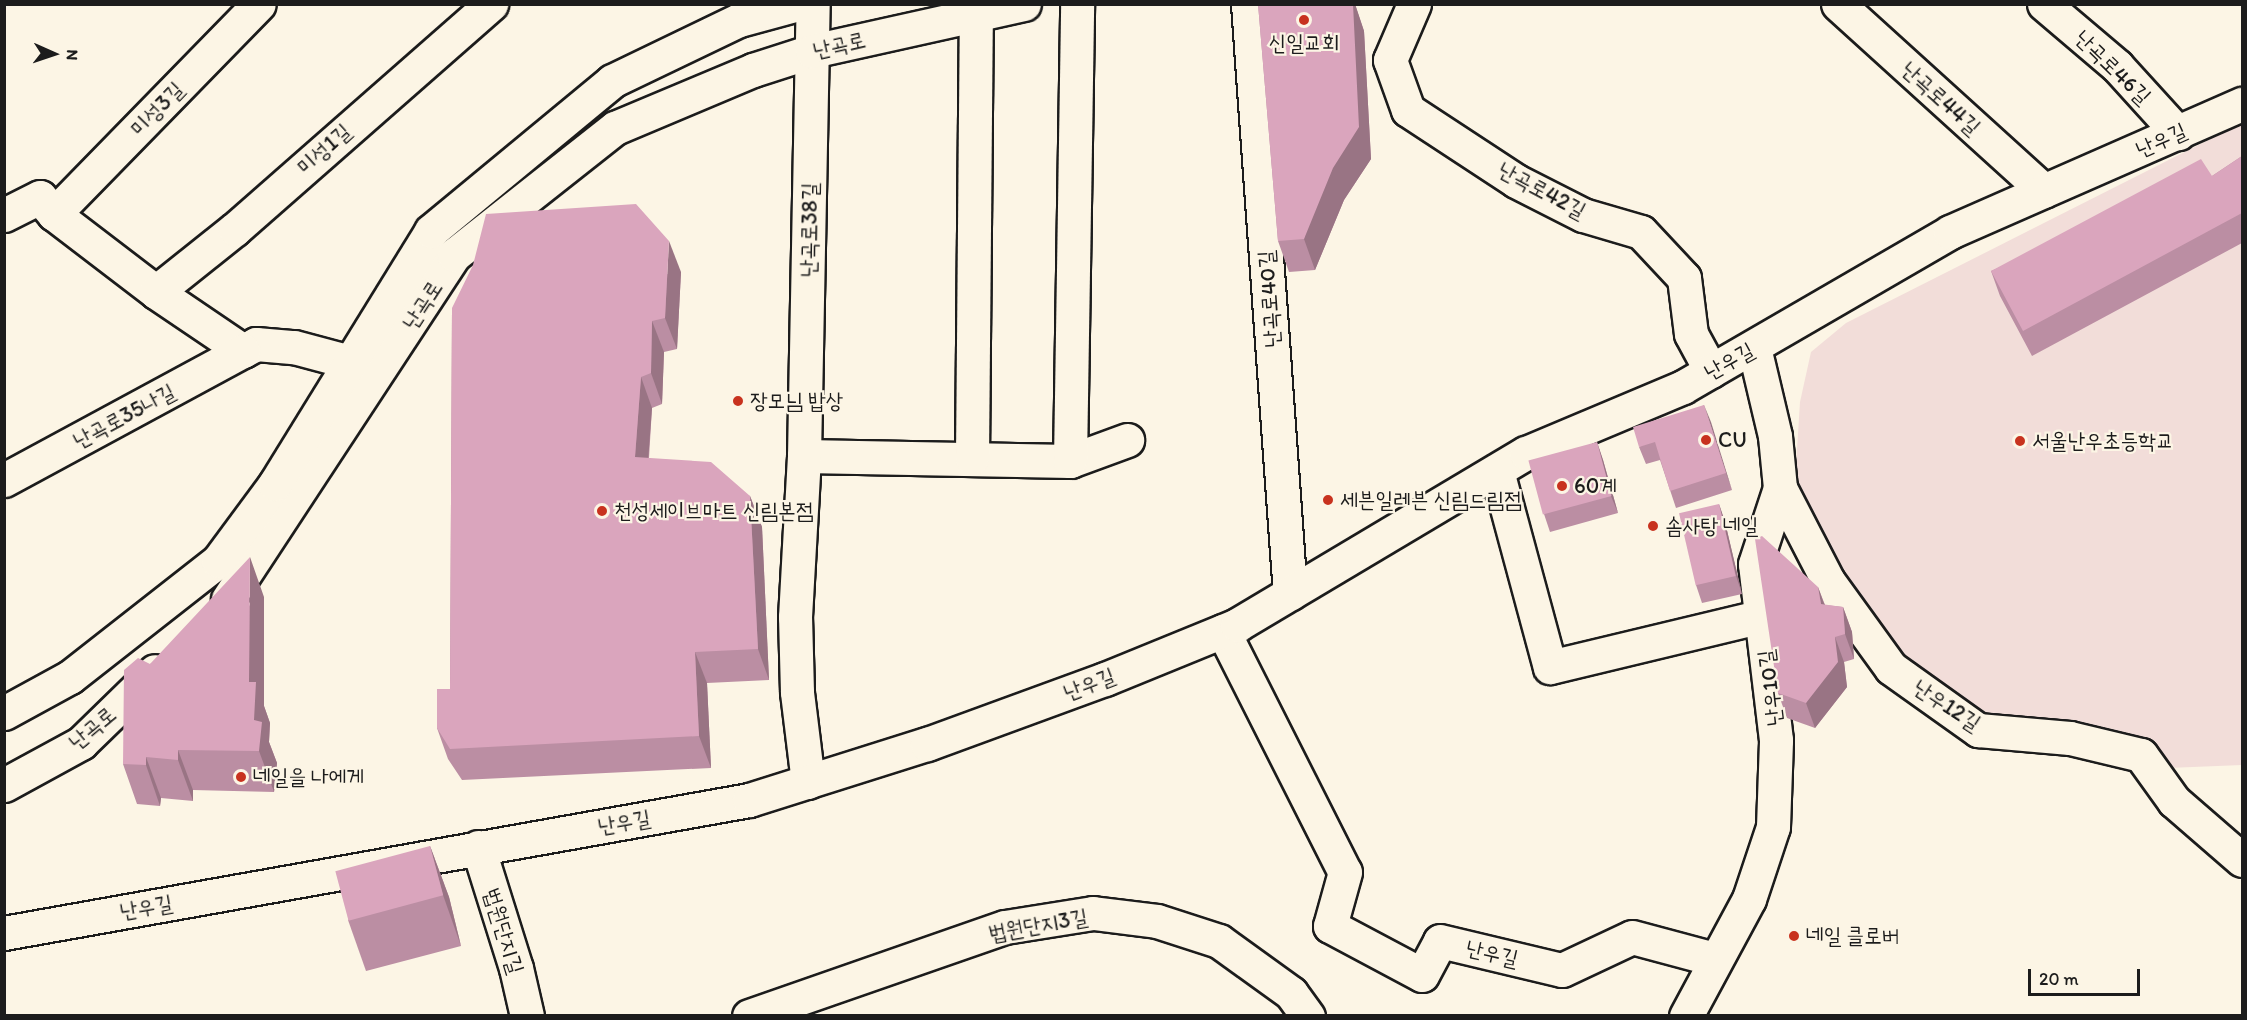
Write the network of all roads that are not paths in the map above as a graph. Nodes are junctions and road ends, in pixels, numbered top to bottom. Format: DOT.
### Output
graph roads {
  1 [pos="259,4"];
  2 [pos="491,4"];
  3 [pos="798,4"];
  4 [pos="813,4"];
  5 [pos="1024,4"];
  6 [pos="1077,4"];
  7 [pos="1248,4"];
  8 [pos="1414,4"];
  9 [pos="1838,4"];
  10 [pos="2044,4"];
  11 [pos="976,9"];
  12 [pos="812,51"];
  13 [pos="2242,104"];
  14 [pos="2178,133"];
  15 [pos="2044,192"];
  16 [pos="54,214"];
  17 [pos="4,215"];
  18 [pos="156,292"];
  19 [pos="1754,347"];
  20 [pos="243,351"];
  21 [pos="350,362"];
  22 [pos="1711,371"];
  23 [pos="1127,440"];
  24 [pos="804,456"];
  25 [pos="972,458"];
  26 [pos="1070,461"];
  27 [pos="1497,471"];
  28 [pos="4,480"];
  29 [pos="1780,488"];
  30 [pos="1290,594"];
  31 [pos="1762,615"];
  32 [pos="207,623"];
  33 [pos="1223,631"];
  34 [pos="181,647"];
  35 [pos="4,713"];
  36 [pos="808,782"];
  37 [pos="4,785"];
  38 [pos="478,847"];
  39 [pos="2242,860"];
  40 [pos="4,933"];
  41 [pos="1714,959"];
  42 [pos="516,1010"];
  43 [pos="749,1016"];
  44 [pos="1308,1016"];
  45 [pos="1686,1016"];
  1 -- 16 [label="street, 미성3길"];
  2 -- 18 [label="street, 미성1길"];
  3 -- 21 [label="street, 난곡로"];
  4 -- 12 [label="street, 난곡로38길"];
  5 -- 11 [label="street, 난곡로"];
  6 -- 26 [label="street"];
  7 -- 30 [label="street, 난곡로40길"];
  8 -- 22 [label="street, 난곡로42길"];
  9 -- 15 [label="street, 난곡로44길"];
  10 -- 14 [label="street, 난곡로46길"];
  11 -- 12 [label="street, 난곡로"];
  11 -- 25 [label="street"];
  12 -- 24 [label="street, 난곡로38길"];
  12 -- 32 [label="street, 난곡로"];
  13 -- 14 [label="street, 난우길"];
  14 -- 15 [label="street, 난우길"];
  15 -- 19 [label="street, 난우길"];
  16 -- 17 [label="street"];
  16 -- 18 [label="street"];
  18 -- 20 [label="street"];
  19 -- 22 [label="street, 난우길"];
  19 -- 29 [label="street, 난우10길"];
  20 -- 21 [label="street"];
  20 -- 28 [label="street, 난곡로35나길"];
  21 -- 35 [label="street, 난곡로"];
  22 -- 27 [label="street, 난우길"];
  23 -- 26 [label="street"];
  24 -- 25 [label="street"];
  24 -- 36 [label="street, 난곡로38길"];
  25 -- 26 [label="street"];
  27 -- 30 [label="street, 난우길"];
  27 -- 31 [label="street"];
  29 -- 31 [label="street, 난우10길"];
  29 -- 39 [label="street, 난우12길"];
  30 -- 33 [label="street, 난우길"];
  31 -- 41 [label="street, 난우10길"];
  33 -- 36 [label="street, 난우길"];
  33 -- 41 [label="street, 난우길"];
  34 -- 37 [label="street, 난곡로"];
  36 -- 38 [label="street, 난우길"];
  38 -- 40 [label="street, 난우길"];
  38 -- 42 [label="street, 법원단지길"];
  41 -- 45 [label="street, 난우10길"];
  43 -- 44 [label="street, 법원단지3길"];
}
